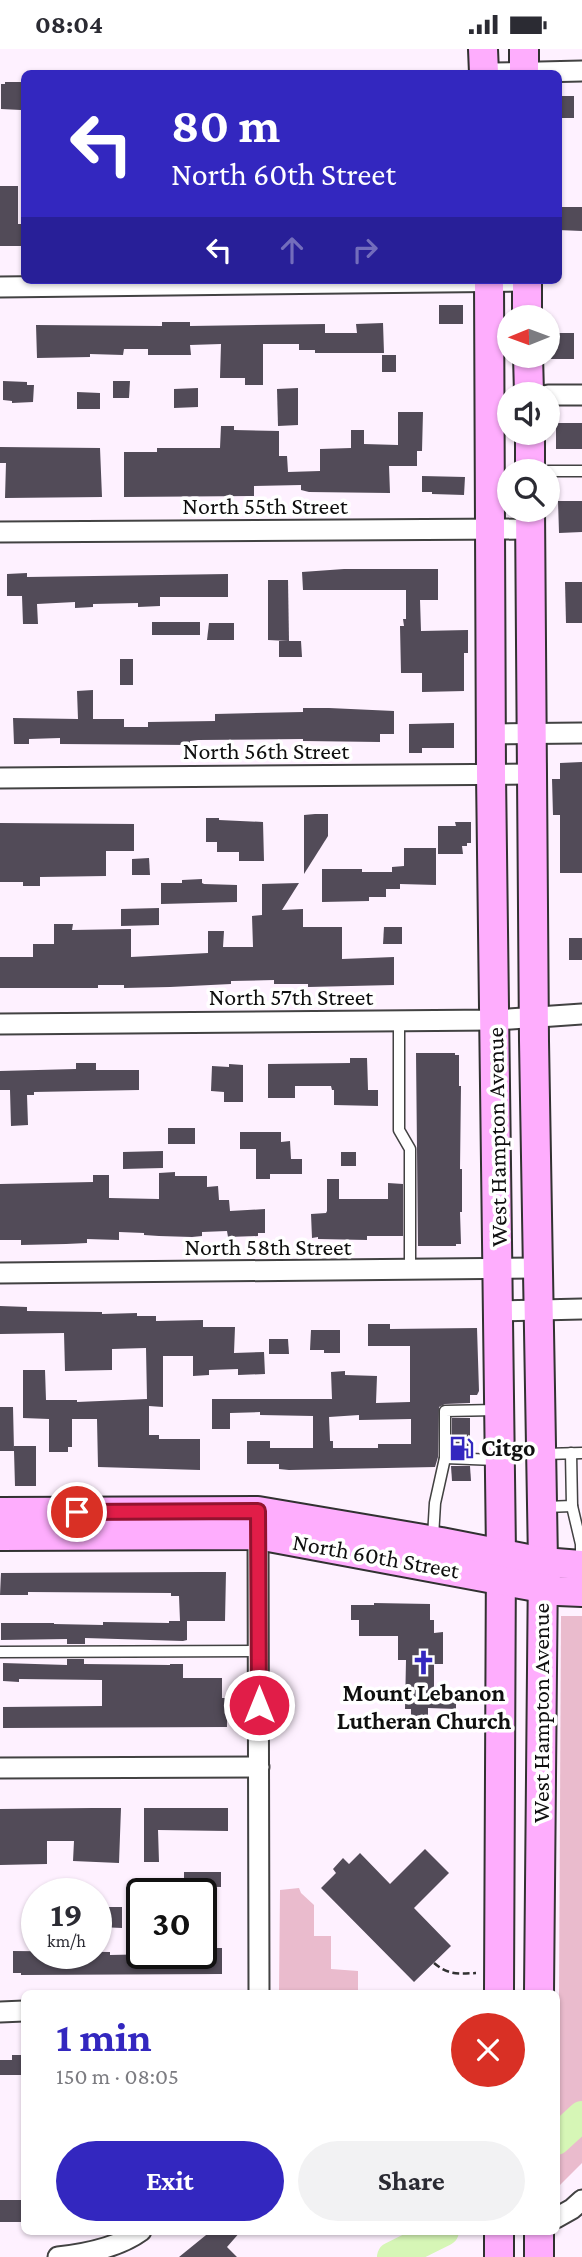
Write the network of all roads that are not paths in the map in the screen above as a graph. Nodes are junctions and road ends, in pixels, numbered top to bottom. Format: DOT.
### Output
graph roads {
  1 [pos="483,49"];
  2 [pos="524,65"];
  3 [pos="484,70"];
  4 [pos="505,70"];
  5 [pos="582,71"];
  6 [pos="244,284"];
  7 [pos="489,284"];
  8 [pos="527,284"];
  9 [pos="0,287"];
  10 [pos="527,305"];
  11 [pos="499,382"];
  12 [pos="560,395"];
  13 [pos="582,395"];
  14 [pos="497,440"];
  15 [pos="560,471"];
  16 [pos="582,471"];
  17 [pos="519,522"];
  18 [pos="531,522"];
  19 [pos="491,529"];
  20 [pos="0,532"];
  21 [pos="532,733"];
  22 [pos="582,733"];
  23 [pos="492,734"];
  24 [pos="491,774"];
  25 [pos="532,774"];
  26 [pos="0,778"];
  27 [pos="582,1014"];
  28 [pos="534,1017"];
  29 [pos="495,1020"];
  30 [pos="399,1021"];
  31 [pos="0,1024"];
  32 [pos="537,1268"];
  33 [pos="498,1269"];
  34 [pos="410,1270"];
  35 [pos="0,1273"];
  36 [pos="540,1310"];
  37 [pos="582,1310"];
  38 [pos="498,1311"];
  39 [pos="499,1409"];
  40 [pos="577,1453"];
  41 [pos="541,1454"];
  42 [pos="444,1458"];
  43 [pos="500,1461"];
  44 [pos="572,1506"];
  45 [pos="542,1507"];
  46 [pos="0,1512"];
  47 [pos="258,1523"];
  48 [pos="580,1528"];
  49 [pos="0,1536"];
  50 [pos="433,1541"];
  51 [pos="500,1566"];
  52 [pos="582,1574"];
  53 [pos="542,1575"];
  54 [pos="259,1651"];
  55 [pos="0,1652"];
  56 [pos="259,1767"];
  57 [pos="0,1768"];
  58 [pos="259,1990"];
  59 [pos="499,1990"];
  60 [pos="538,1990"];
  61 [pos="21,2011"];
  62 [pos="0,2012"];
  63 [pos="582,2200"];
  64 [pos="560,2216"];
  65 [pos="136,2235"];
  66 [pos="539,2235"];
  67 [pos="58,2257"];
  68 [pos="539,2257"];
  1 -- 3 [label="main road"];
  2 -- 4 [label="street"];
  2 -- 5 [label="street"];
  6 -- 9 [label="street"];
  7 -- 11 [label="main road, West Hampton Avenue"];
  8 -- 10 [label="main road"];
  12 -- 13 [label="street"];
  14 -- 19 [label="main road, West Hampton Avenue"];
  15 -- 16 [label="lane"];
  17 -- 19 [label="street, North 55th Street"];
  18 -- 21 [label="main road, West Hampton Avenue"];
  19 -- 20 [label="street, North 55th Street"];
  19 -- 23 [label="main road, West Hampton Avenue"];
  21 -- 22 [label="street"];
  21 -- 23 [label="street"];
  21 -- 25 [label="main road, West Hampton Avenue"];
  23 -- 24 [label="main road, West Hampton Avenue"];
  24 -- 25 [label="street, North 56th Street"];
  24 -- 26 [label="street, North 56th Street"];
  24 -- 29 [label="main road, West Hampton Avenue"];
  25 -- 28 [label="main road, West Hampton Avenue"];
  27 -- 28 [label="street, North 57th Street"];
  28 -- 29 [label="street, North 57th Street"];
  28 -- 32 [label="main road, West Hampton Avenue"];
  29 -- 30 [label="street, North 57th Street"];
  29 -- 33 [label="main road, West Hampton Avenue"];
  30 -- 31 [label="street, North 57th Street"];
  30 -- 34 [label="lane"];
  32 -- 33 [label="street, North 58th Street"];
  32 -- 36 [label="main road, West Hampton Avenue"];
  33 -- 34 [label="street, North 58th Street"];
  33 -- 38 [label="main road, West Hampton Avenue"];
  34 -- 35 [label="street, North 58th Street"];
  36 -- 37 [label="street"];
  36 -- 38 [label="street"];
  36 -- 41 [label="main road, West Hampton Avenue"];
  38 -- 39 [label="main road, West Hampton Avenue"];
  39 -- 42 [label="lane"];
  39 -- 43 [label="main road, West Hampton Avenue"];
  40 -- 41 [label="lane"];
  40 -- 44 [label="lane"];
  41 -- 45 [label="main road, West Hampton Avenue"];
  42 -- 43 [label="lane"];
  42 -- 50 [label="lane"];
  43 -- 51 [label="main road, West Hampton Avenue"];
  44 -- 45 [label="lane"];
  44 -- 48 [label="lane"];
  45 -- 53 [label="main road, West Hampton Avenue"];
  46 -- 47 [label="main road, North 60th Street"];
  47 -- 49 [label="main road, North 60th Street"];
  47 -- 50 [label="main road, North 60th Street"];
  47 -- 51 [label="main road, North 60th Street"];
  47 -- 54 [label="street"];
  48 -- 52 [label="lane"];
  50 -- 51 [label="main road, North 60th Street"];
  51 -- 53 [label="main road, North 60th Street"];
  51 -- 59 [label="main road, West Hampton Avenue"];
  52 -- 53 [label="main road, North 60th Street"];
  53 -- 60 [label="main road, West Hampton Avenue"];
  54 -- 55 [label="lane"];
  54 -- 56 [label="street"];
  56 -- 57 [label="street"];
  56 -- 58 [label="street"];
  61 -- 62 [label="street"];
  63 -- 64 [label="street"];
  65 -- 67 [label="street"];
  66 -- 68 [label="main road"];
}
